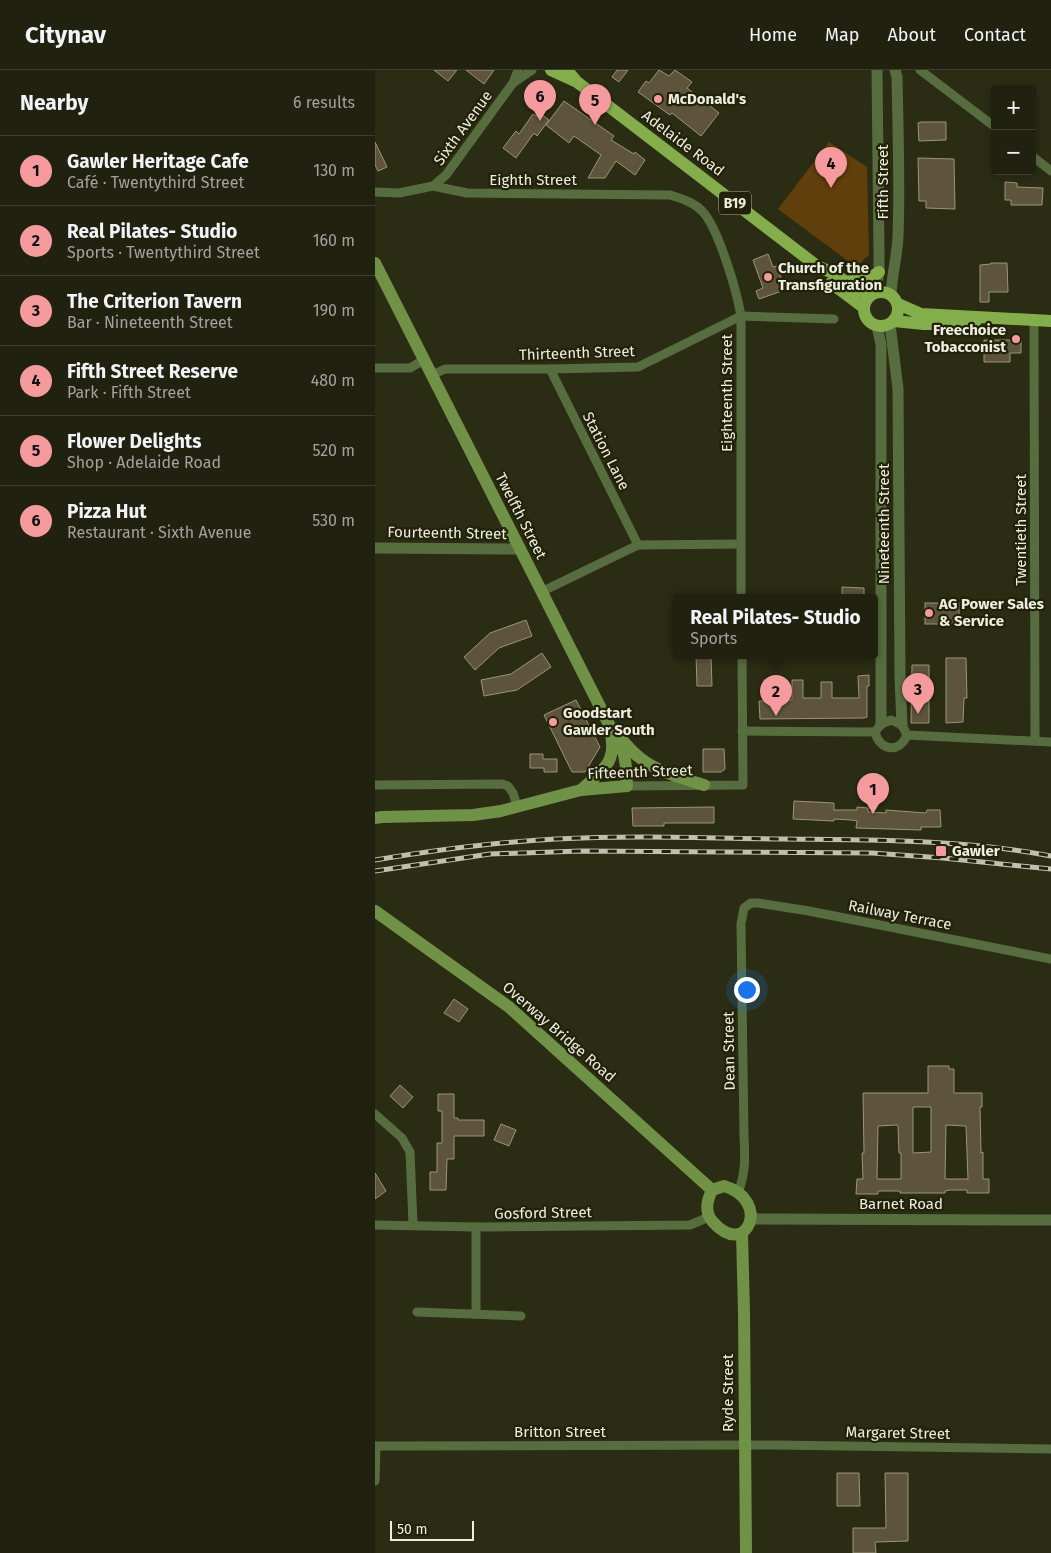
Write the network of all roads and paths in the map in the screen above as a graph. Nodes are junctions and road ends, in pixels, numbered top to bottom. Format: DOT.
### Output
graph roads {
  1 [pos="518,70"];
  2 [pos="532,70"];
  3 [pos="551,70"];
  4 [pos="567,70"];
  5 [pos="877,70"];
  6 [pos="895,70"];
  7 [pos="921,70"];
  8 [pos="577,82"];
  9 [pos="513,83"];
  10 [pos="991,124"];
  11 [pos="1036,159"];
  12 [pos="1051,171"];
  13 [pos="433,186"];
  14 [pos="375,192"];
  15 [pos="692,202"];
  16 [pos="375,263"];
  17 [pos="817,266"];
  18 [pos="879,272"];
  19 [pos="844,282"];
  20 [pos="872,293"];
  21 [pos="895,299"];
  22 [pos="863,308"];
  23 [pos="741,316"];
  24 [pos="835,319"];
  25 [pos="1035,320"];
  26 [pos="1051,321"];
  27 [pos="892,322"];
  28 [pos="877,326"];
  29 [pos="424,360"];
  30 [pos="375,368"];
  31 [pos="550,369"];
  32 [pos="432,375"];
  33 [pos="741,544"];
  34 [pos="639,545"];
  35 [pos="375,548"];
  36 [pos="519,549"];
  37 [pos="541,592"];
  38 [pos="741,594"];
  39 [pos="742,659"];
  40 [pos="609,727"];
  41 [pos="878,728"];
  42 [pos="905,730"];
  43 [pos="742,731"];
  44 [pos="1035,740"];
  45 [pos="1051,742"];
  46 [pos="375,785"];
  47 [pos="704,785"];
  48 [pos="627,786"];
  49 [pos="581,790"];
  50 [pos="517,806"];
  51 [pos="375,818"];
  52 [pos="744,908"];
  53 [pos="375,911"];
  54 [pos="1051,959"];
  55 [pos="375,1114"];
  56 [pos="712,1190"];
  57 [pos="738,1193"];
  58 [pos="709,1217"];
  59 [pos="751,1219"];
  60 [pos="1051,1220"];
  61 [pos="375,1224"];
  62 [pos="413,1224"];
  63 [pos="476,1227"];
  64 [pos="742,1233"];
  65 [pos="417,1312"];
  66 [pos="476,1314"];
  67 [pos="521,1316"];
  68 [pos="376,1446"];
  69 [pos="745,1446"];
  70 [pos="1051,1449"];
  71 [pos="375,1481"];
  72 [pos="746,1553"];
  1 -- 9 [label="street, Sixth Avenue"];
  2 -- 9 [label="street, Sixth Avenue"];
  3 -- 8 [label="main road, Adelaide Road / B19"];
  4 -- 8 [label="main road, Adelaide Road / B19"];
  5 -- 18 [label="street, Fifth Street"];
  6 -- 21 [label="street, Fifth Street"];
  7 -- 10 [label="street"];
  8 -- 17 [label="main road, Adelaide Road / B19"];
  9 -- 13 [label="street, Sixth Avenue"];
  11 -- 12 [label="street"];
  13 -- 14 [label="street, Eighth Street"];
  13 -- 15 [label="street, Eighth Street"];
  15 -- 23 [label="street, Eighteenth Street"];
  16 -- 29 [label="main road, Twelfth Street"];
  17 -- 19 [label="main road, Adelaide Road / B19"];
  17 -- 22 [label="main road, Adelaide Road / B19"];
  18 -- 19 [label="main road"];
  18 -- 20 [label="street, Fifth Street"];
  19 -- 20 [label="main road, Adelaide Road / B19"];
  20 -- 21 [label="main road, B19"];
  20 -- 22 [label="main road"];
  21 -- 25 [label="main road, B19"];
  21 -- 27 [label="main road"];
  22 -- 28 [label="main road, B19"];
  23 -- 24 [label="street, Thirteenth Street"];
  23 -- 31 [label="street, Thirteenth Street"];
  23 -- 33 [label="street, Eighteenth Street"];
  25 -- 26 [label="main road, B19"];
  25 -- 27 [label="main road, B19"];
  25 -- 44 [label="street, Twentieth Street"];
  27 -- 28 [label="main road, B19"];
  27 -- 42 [label="street, Nineteenth Street"];
  28 -- 41 [label="street, Nineteenth Street"];
  29 -- 30 [label="street"];
  29 -- 32 [label="main road, Twelfth Street"];
  31 -- 32 [label="street, Thirteenth Street"];
  31 -- 34 [label="street, Station Lane"];
  32 -- 36 [label="main road, Twelfth Street"];
  33 -- 34 [label="street"];
  33 -- 38 [label="street, Eighteenth Street"];
  34 -- 37 [label="street"];
  35 -- 36 [label="street, Fourteenth Street"];
  36 -- 37 [label="main road, Twelfth Street"];
  37 -- 40 [label="main road, Twelfth Street"];
  39 -- 43 [label="street"];
  40 -- 47 [label="main road"];
  40 -- 48 [label="main road, Twelfth Street"];
  40 -- 49 [label="main road"];
  41 -- 42 [label="street"];
  41 -- 42 [label="street"];
  41 -- 43 [label="street"];
  42 -- 44 [label="street"];
  43 -- 47 [label="street, Fifteenth Street"];
  44 -- 45 [label="street"];
  46 -- 50 [label="street"];
  47 -- 48 [label="street, Fifteenth Street"];
  48 -- 49 [label="main road, Fifteenth Street"];
  49 -- 50 [label="main road, Fifteenth Street"];
  50 -- 51 [label="main road"];
  52 -- 54 [label="street, Railway Terrace"];
  52 -- 57 [label="street, Dean Street"];
  53 -- 56 [label="main road, Overway Bridge Road"];
  55 -- 62 [label="street"];
  56 -- 57 [label="main road"];
  56 -- 58 [label="main road"];
  57 -- 59 [label="main road"];
  58 -- 63 [label="street, Gosford Street"];
  58 -- 64 [label="main road"];
  59 -- 60 [label="street, Barnet Road"];
  59 -- 64 [label="main road"];
  61 -- 62 [label="street, Gosford Street"];
  62 -- 63 [label="street, Gosford Street"];
  63 -- 66 [label="street"];
  64 -- 69 [label="main road, Ryde Street"];
  65 -- 66 [label="street"];
  66 -- 67 [label="street"];
  68 -- 69 [label="street, Britton Street"];
  68 -- 71 [label="street"];
  69 -- 70 [label="street, Margaret Street"];
  69 -- 72 [label="main road, Ryde Street"];
}
